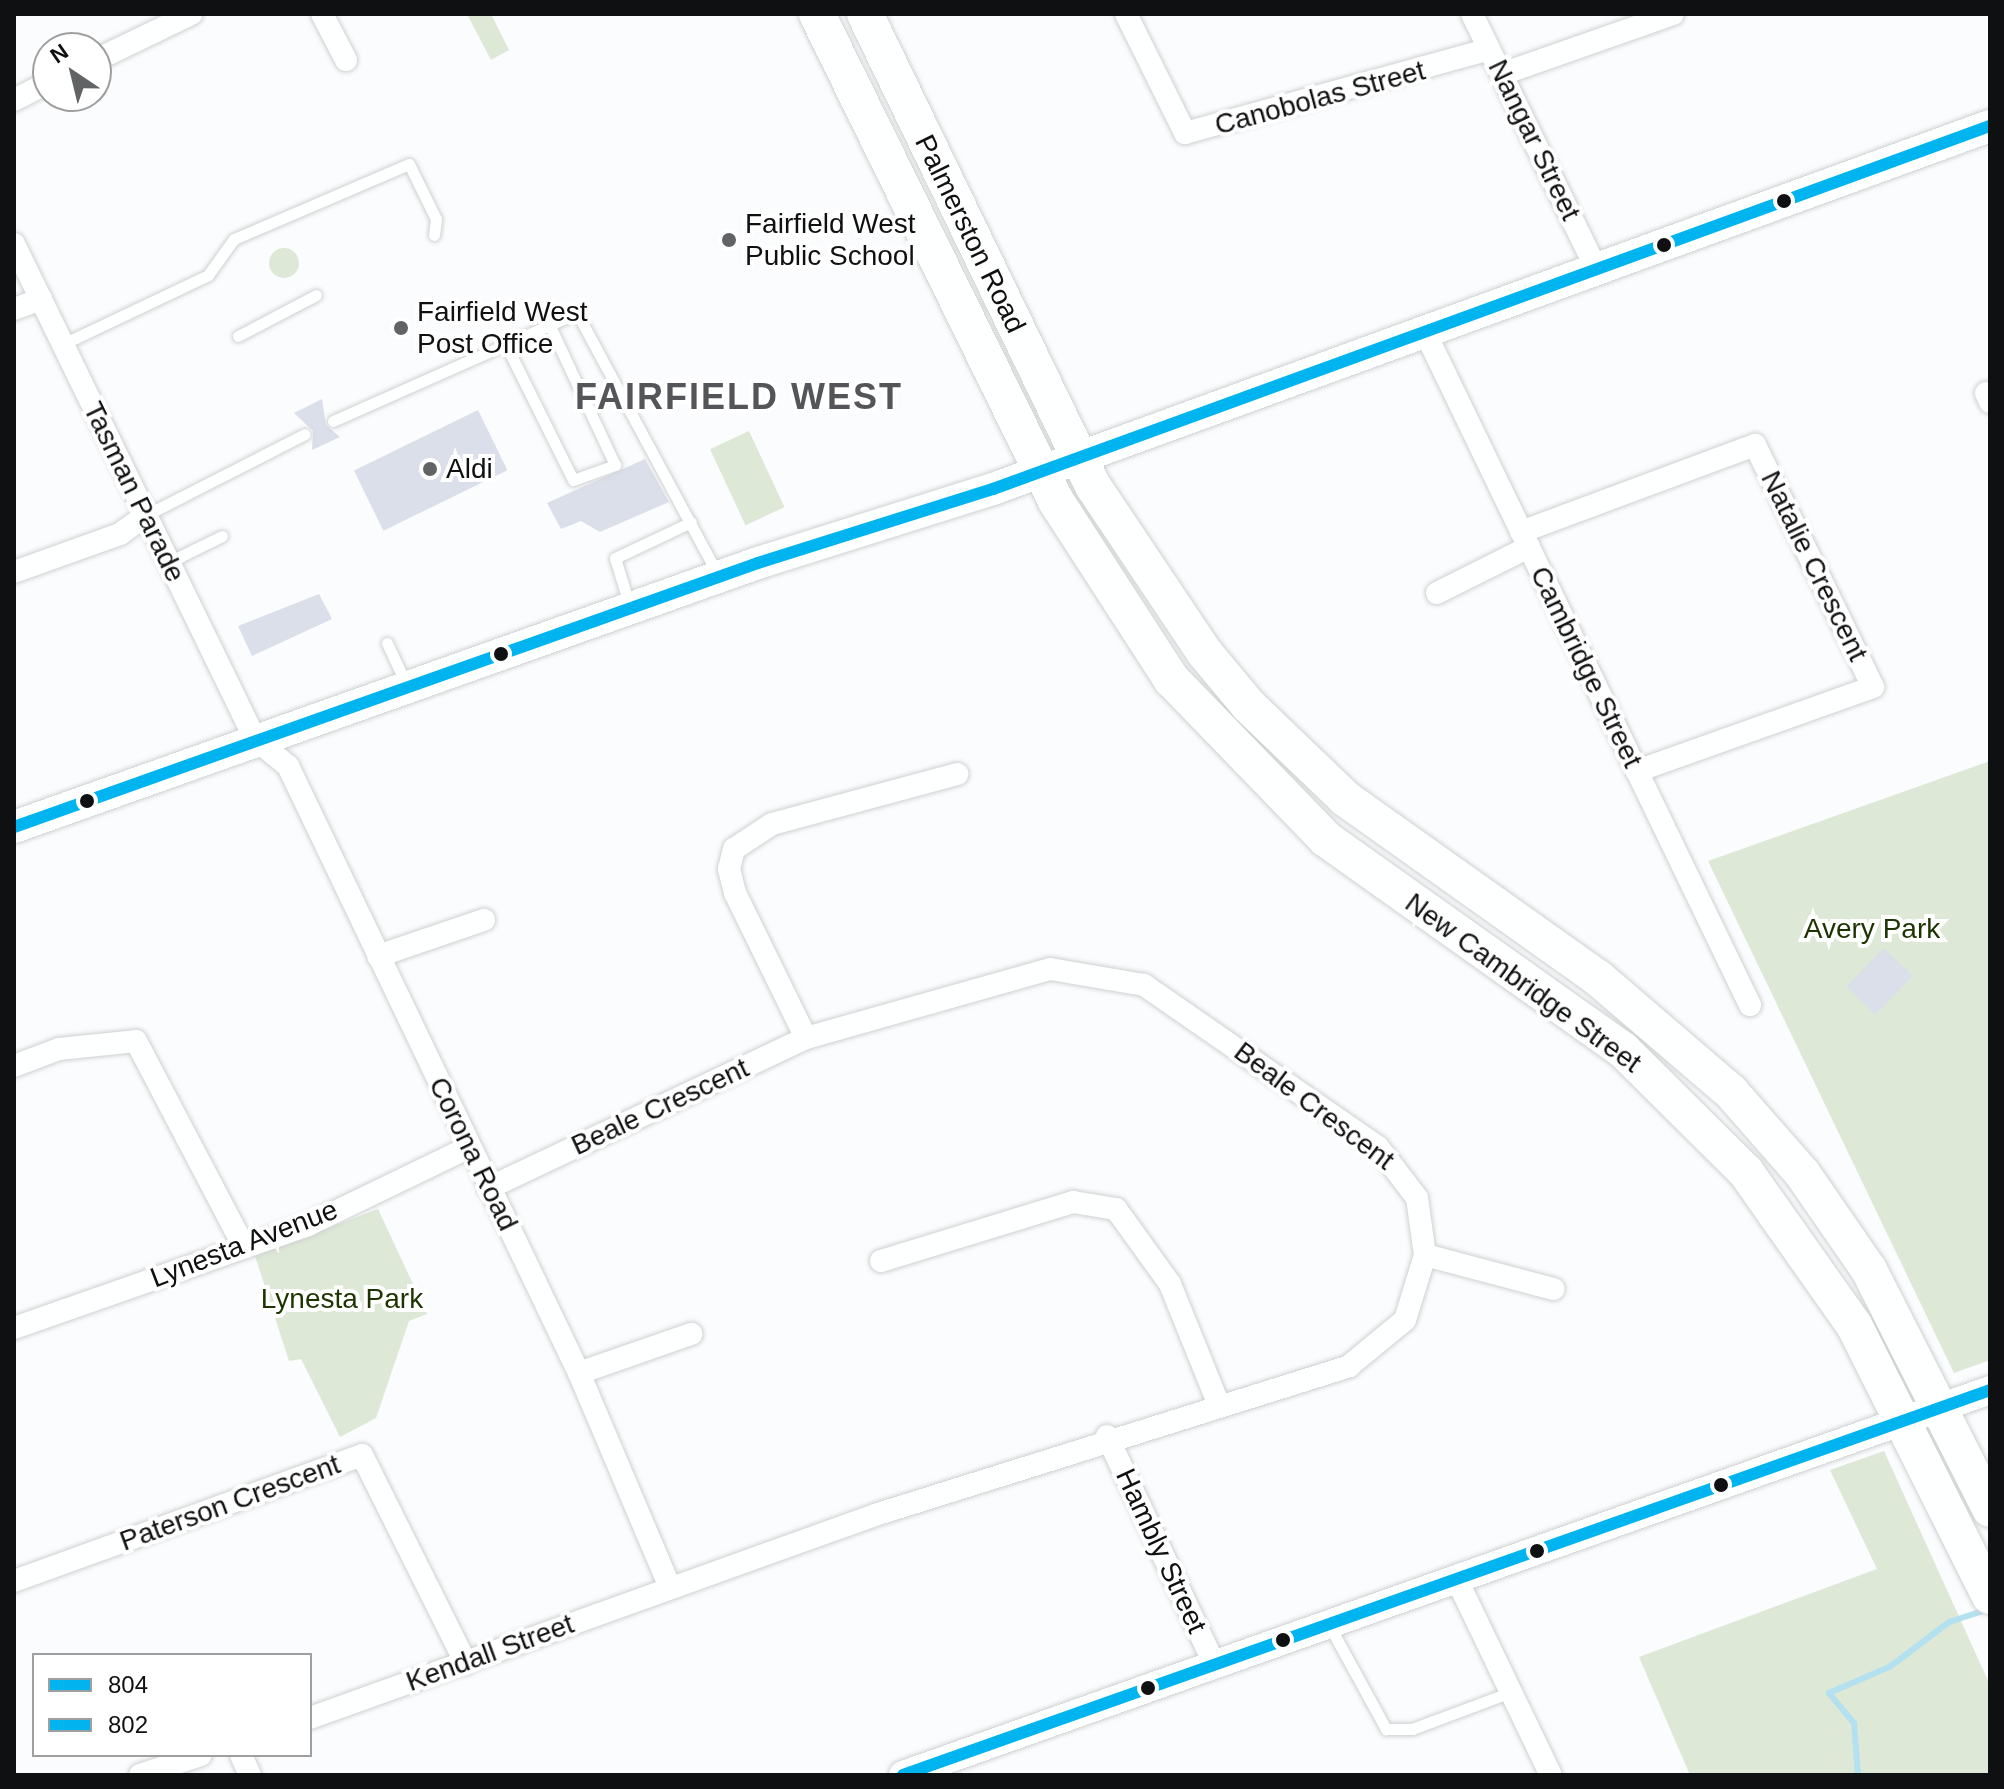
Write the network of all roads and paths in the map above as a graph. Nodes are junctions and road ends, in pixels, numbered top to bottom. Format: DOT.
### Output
graph roads {
  1 [pos="191,14"];
  2 [pos="322,14"];
  3 [pos="817,14"];
  4 [pos="865,14"];
  5 [pos="1126,14"];
  6 [pos="1472,14"];
  7 [pos="1673,14"];
  8 [pos="1489,49"];
  9 [pos="112,52"];
  10 [pos="346,60"];
  11 [pos="1502,74"];
  12 [pos="32,91"];
  13 [pos="14,100"];
  14 [pos="1990,126"];
  15 [pos="434,235"];
  16 [pos="14,244"];
  17 [pos="1595,266"];
  18 [pos="316,295"];
  19 [pos="41,299"];
  20 [pos="14,309"];
  21 [pos="550,326"];
  22 [pos="1423,328"];
  23 [pos="238,336"];
  24 [pos="63,344"];
  25 [pos="507,347"];
  26 [pos="333,421"];
  27 [pos="305,434"];
  28 [pos="1077,453"];
  29 [pos="1040,469"];
  30 [pos="146,515"];
  31 [pos="691,522"];
  32 [pos="222,536"];
  33 [pos="1525,540"];
  34 [pos="169,562"];
  35 [pos="14,572"];
  36 [pos="719,577"];
  37 [pos="1437,593"];
  38 [pos="631,608"];
  39 [pos="387,643"];
  40 [pos="407,687"];
  41 [pos="255,739"];
  42 [pos="1637,771"];
  43 [pos="957,774"];
  44 [pos="14,827"];
  45 [pos="484,920"];
  46 [pos="378,956"];
  47 [pos="1750,1005"];
  48 [pos="806,1038"];
  49 [pos="14,1066"];
  50 [pos="469,1147"];
  51 [pos="489,1188"];
  52 [pos="244,1247"];
  53 [pos="1425,1255"];
  54 [pos="881,1261"];
  55 [pos="1554,1289"];
  56 [pos="14,1328"];
  57 [pos="691,1334"];
  58 [pos="579,1373"];
  59 [pos="1990,1390"];
  60 [pos="1219,1405"];
  61 [pos="1941,1407"];
  62 [pos="1905,1420"];
  63 [pos="1107,1436"];
  64 [pos="1990,1509"];
  65 [pos="1457,1580"];
  66 [pos="14,1581"];
  67 [pos="669,1585"];
  68 [pos="1986,1587"];
  69 [pos="1329,1625"];
  70 [pos="466,1664"];
  71 [pos="1215,1665"];
  72 [pos="1511,1692"];
  73 [pos="312,1717"];
  74 [pos="195,1757"];
  75 [pos="140,1775"];
  76 [pos="903,1775"];
  77 [pos="1551,1775"];
  1 -- 9 [label="street"];
  2 -- 10 [label="street"];
  3 -- 29 [label="highway, Palmerston Road"];
  4 -- 28 [label="highway, Palmerston Road"];
  5 -- 8 [label="street, Canobolas Street"];
  6 -- 8 [label="street, Nangar Street"];
  7 -- 11 [label="street"];
  8 -- 11 [label="street, Nangar Street"];
  11 -- 17 [label="street, Nangar Street"];
  12 -- 13 [label="street"];
  14 -- 17 [label="main road"];
  15 -- 24 [label="lane"];
  16 -- 19 [label="street, Tasman Parade"];
  17 -- 22 [label="main road"];
  18 -- 23 [label="lane"];
  19 -- 20 [label="street"];
  19 -- 24 [label="street, Tasman Parade"];
  21 -- 25 [label="lane"];
  21 -- 25 [label="lane"];
  21 -- 31 [label="lane"];
  22 -- 28 [label="main road"];
  22 -- 33 [label="street, Cambridge Street"];
  24 -- 30 [label="street, Tasman Parade"];
  25 -- 26 [label="lane"];
  27 -- 30 [label="lane"];
  28 -- 29 [label="main road"];
  28 -- 61 [label="highway, New Cambridge Street"];
  29 -- 36 [label="main road"];
  29 -- 62 [label="highway, New Cambridge Street"];
  30 -- 34 [label="street, Tasman Parade"];
  30 -- 35 [label="street"];
  31 -- 36 [label="lane"];
  31 -- 38 [label="lane"];
  32 -- 34 [label="lane"];
  33 -- 37 [label="street"];
  33 -- 42 [label="street, Cambridge Street"];
  33 -- 42 [label="street, Natalie Crescent"];
  34 -- 41 [label="street, Tasman Parade"];
  36 -- 38 [label="main road"];
  38 -- 40 [label="main road"];
  39 -- 40 [label="lane"];
  40 -- 41 [label="main road"];
  41 -- 44 [label="main road"];
  41 -- 46 [label="street, Corona Road"];
  42 -- 47 [label="street, Cambridge Street"];
  43 -- 48 [label="street"];
  45 -- 46 [label="street"];
  46 -- 50 [label="street, Corona Road"];
  48 -- 51 [label="street, Beale Crescent"];
  48 -- 53 [label="street, Beale Crescent"];
  49 -- 52 [label="street"];
  50 -- 51 [label="street, Corona Road"];
  50 -- 52 [label="street, Lynesta Avenue"];
  51 -- 58 [label="street, Corona Road"];
  52 -- 56 [label="street, Lynesta Avenue"];
  53 -- 55 [label="street"];
  53 -- 60 [label="street, Beale Crescent"];
  54 -- 60 [label="street"];
  57 -- 58 [label="street"];
  58 -- 67 [label="street, Corona Road"];
  59 -- 61 [label="street"];
  60 -- 63 [label="street, Beale Crescent"];
  61 -- 62 [label="street"];
  61 -- 64 [label="highway, New Cambridge Street"];
  62 -- 65 [label="street"];
  62 -- 68 [label="highway, New Cambridge Street"];
  63 -- 67 [label="street, Beale Crescent"];
  63 -- 71 [label="street, Hambly Street"];
  65 -- 69 [label="street"];
  65 -- 72 [label="street"];
  66 -- 70 [label="street, Paterson Crescent"];
  67 -- 70 [label="street, Kendall Street"];
  69 -- 71 [label="street"];
  69 -- 72 [label="lane"];
  70 -- 73 [label="street, Kendall Street"];
  71 -- 76 [label="street"];
  72 -- 77 [label="street"];
  74 -- 75 [label="street"];
}
